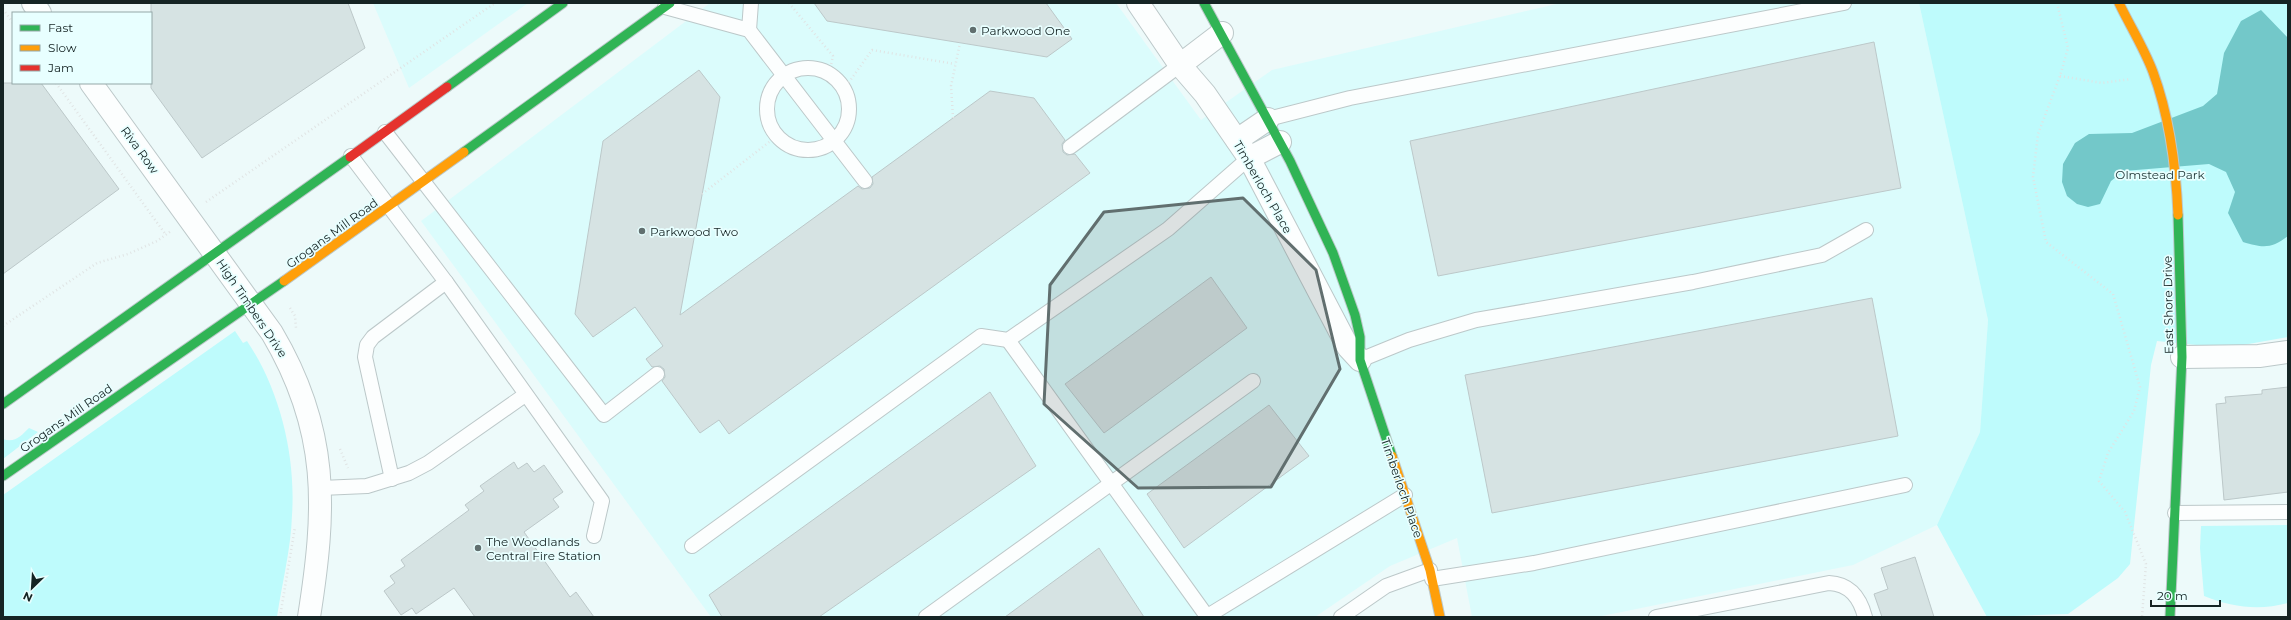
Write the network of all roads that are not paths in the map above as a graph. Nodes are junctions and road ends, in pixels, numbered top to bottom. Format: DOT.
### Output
graph roads {
  1 [pos="33,3"];
  2 [pos="563,3"];
  3 [pos="751,3"];
  4 [pos="1138,3"];
  5 [pos="1204,3"];
  6 [pos="1844,3"];
  7 [pos="2119,3"];
  8 [pos="667,5"];
  9 [pos="39,12"];
  10 [pos="749,30"];
  11 [pos="1222,33"];
  12 [pos="1180,65"];
  13 [pos="783,75"];
  14 [pos="92,84"];
  15 [pos="1268,119"];
  16 [pos="385,132"];
  17 [pos="1237,140"];
  18 [pos="834,142"];
  19 [pos="1280,142"];
  20 [pos="1070,147"];
  21 [pos="351,156"];
  22 [pos="1249,158"];
  23 [pos="865,181"];
  24 [pos="423,182"];
  25 [pos="389,206"];
  26 [pos="188,217"];
  27 [pos="1866,230"];
  28 [pos="215,254"];
  29 [pos="446,282"];
  30 [pos="252,305"];
  31 [pos="1008,340"];
  32 [pos="2288,352"];
  33 [pos="2182,357"];
  34 [pos="1360,360"];
  35 [pos="657,374"];
  36 [pos="1253,381"];
  37 [pos="525,395"];
  38 [pos="3,404"];
  39 [pos="3,476"];
  40 [pos="392,480"];
  41 [pos="1110,484"];
  42 [pos="1905,485"];
  43 [pos="321,488"];
  44 [pos="1405,495"];
  45 [pos="2288,512"];
  46 [pos="2175,513"];
  47 [pos="594,536"];
  48 [pos="692,546"];
  49 [pos="1431,575"];
  50 [pos="1206,616"];
  51 [pos="309,617"];
  52 [pos="926,617"];
  53 [pos="1341,617"];
  54 [pos="1440,617"];
  55 [pos="1656,617"];
  56 [pos="1865,617"];
  57 [pos="2170,617"];
  1 -- 9 [label="street"];
  2 -- 16 [label="main road"];
  3 -- 10 [label="lane"];
  4 -- 12 [label="street, Timberloch Place"];
  5 -- 11 [label="main road, Timberloch Place"];
  6 -- 15 [label="lane"];
  7 -- 33 [label="main road, East Shore Drive"];
  8 -- 10 [label="lane"];
  8 -- 24 [label="main road, Grogans Mill Road"];
  10 -- 13 [label="lane"];
  11 -- 12 [label="street"];
  11 -- 15 [label="main road, Timberloch Place"];
  12 -- 17 [label="street, Timberloch Place"];
  12 -- 20 [label="lane"];
  13 -- 18 [label="lane"];
  13 -- 18 [label="lane"];
  13 -- 18 [label="lane"];
  14 -- 26 [label="street, Riva Row"];
  15 -- 17 [label="street"];
  15 -- 19 [label="main road, Timberloch Place"];
  16 -- 21 [label="main road"];
  16 -- 24 [label="lane"];
  17 -- 22 [label="street, Timberloch Place"];
  18 -- 23 [label="lane"];
  19 -- 22 [label="street"];
  19 -- 34 [label="main road, Timberloch Place"];
  21 -- 25 [label="lane"];
  21 -- 28 [label="main road"];
  22 -- 31 [label="lane"];
  22 -- 34 [label="street, Timberloch Place"];
  24 -- 25 [label="main road, Grogans Mill Road"];
  24 -- 35 [label="lane"];
  25 -- 29 [label="lane"];
  25 -- 30 [label="main road, Grogans Mill Road"];
  26 -- 28 [label="street, High Timbers Drive"];
  27 -- 34 [label="lane"];
  28 -- 30 [label="street, High Timbers Drive"];
  28 -- 38 [label="main road"];
  29 -- 37 [label="lane"];
  29 -- 40 [label="lane"];
  30 -- 39 [label="main road, Grogans Mill Road"];
  30 -- 43 [label="street, High Timbers Drive"];
  31 -- 41 [label="lane"];
  31 -- 48 [label="lane"];
  32 -- 33 [label="street"];
  33 -- 46 [label="main road, East Shore Drive"];
  34 -- 44 [label="main road, Timberloch Place"];
  36 -- 41 [label="lane"];
  37 -- 40 [label="lane"];
  37 -- 47 [label="lane"];
  40 -- 43 [label="lane"];
  41 -- 50 [label="lane"];
  41 -- 52 [label="lane"];
  42 -- 49 [label="lane"];
  43 -- 51 [label="street, High Timbers Drive"];
  44 -- 49 [label="main road, Timberloch Place"];
  44 -- 50 [label="lane"];
  45 -- 46 [label="lane"];
  46 -- 57 [label="main road, East Shore Drive"];
  49 -- 53 [label="lane"];
  49 -- 54 [label="main road, Timberloch Place"];
  55 -- 56 [label="lane"];
}
